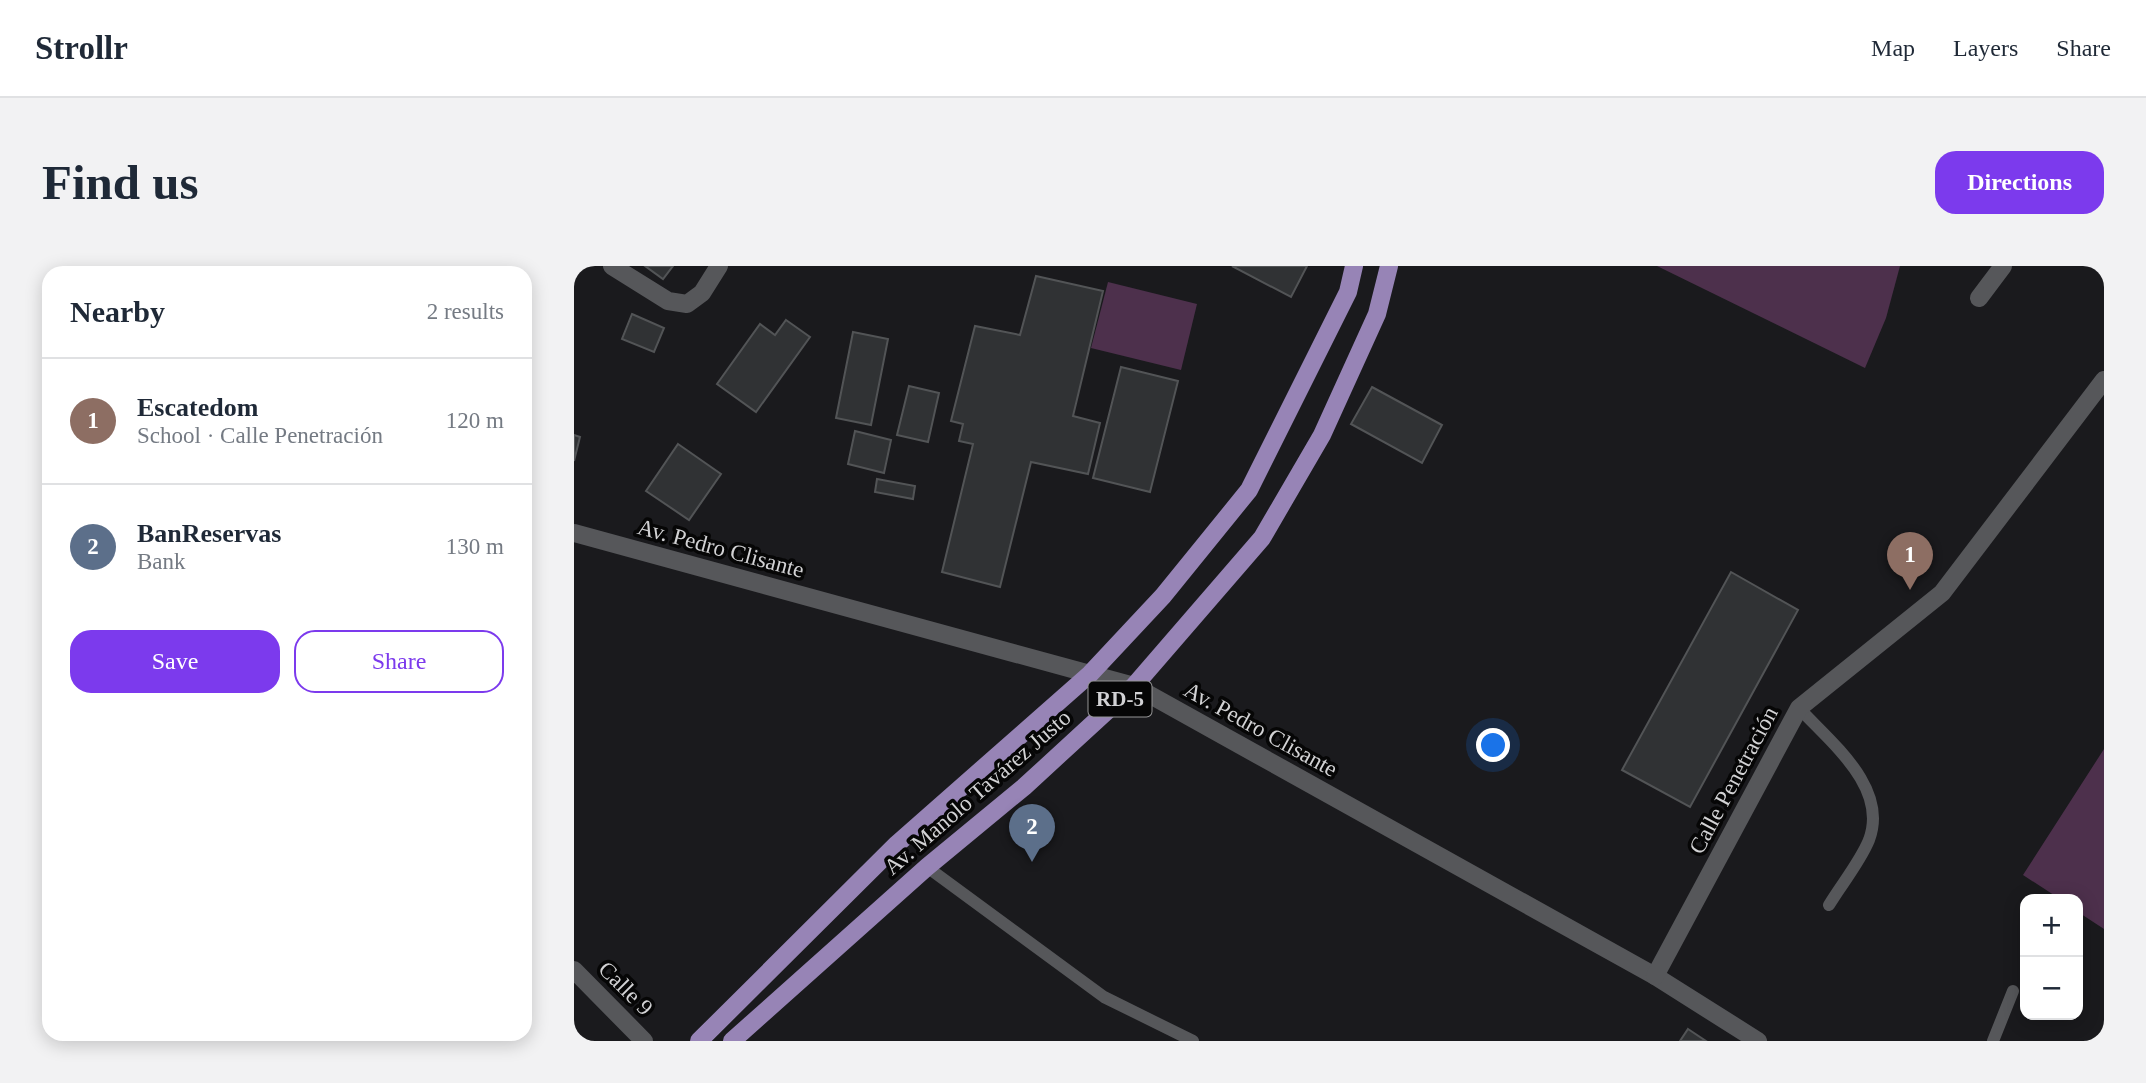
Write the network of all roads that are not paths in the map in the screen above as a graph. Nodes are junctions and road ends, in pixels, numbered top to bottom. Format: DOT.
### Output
graph roads {
  1 [pos="612,266"];
  2 [pos="719,266"];
  3 [pos="1354,266"];
  4 [pos="1389,266"];
  5 [pos="2003,266"];
  6 [pos="1979,298"];
  7 [pos="2104,380"];
  8 [pos="574,534"];
  9 [pos="1090,674"];
  10 [pos="1134,686"];
  11 [pos="1799,708"];
  12 [pos="928,867"];
  13 [pos="1829,905"];
  14 [pos="574,970"];
  15 [pos="1655,976"];
  16 [pos="2013,991"];
  17 [pos="644,1041"];
  18 [pos="699,1041"];
  19 [pos="732,1041"];
  20 [pos="1193,1041"];
  21 [pos="1758,1041"];
  22 [pos="1993,1041"];
  1 -- 2 [label="street"];
  3 -- 9 [label="main road, Av. Manolo Tavárez Justo / RD-5"];
  4 -- 10 [label="main road, Av. Manolo Tavárez Justo / RD-5"];
  5 -- 6 [label="street"];
  7 -- 11 [label="street, Calle Penetración"];
  8 -- 9 [label="street, Av. Pedro Clisante"];
  9 -- 10 [label="street, Av. Pedro Clisante"];
  9 -- 18 [label="main road, Av. Manolo Tavárez Justo / RD-5"];
  10 -- 12 [label="main road, Av. Manolo Tavárez Justo / RD-5"];
  10 -- 15 [label="street, Av. Pedro Clisante"];
  11 -- 13 [label="lane"];
  11 -- 15 [label="street, Calle Penetración"];
  12 -- 19 [label="main road, Av. Manolo Tavárez Justo / RD-5"];
  12 -- 20 [label="lane"];
  14 -- 17 [label="street, Calle 9"];
  15 -- 21 [label="street, Av. Pedro Clisante"];
  16 -- 22 [label="lane"];
}
